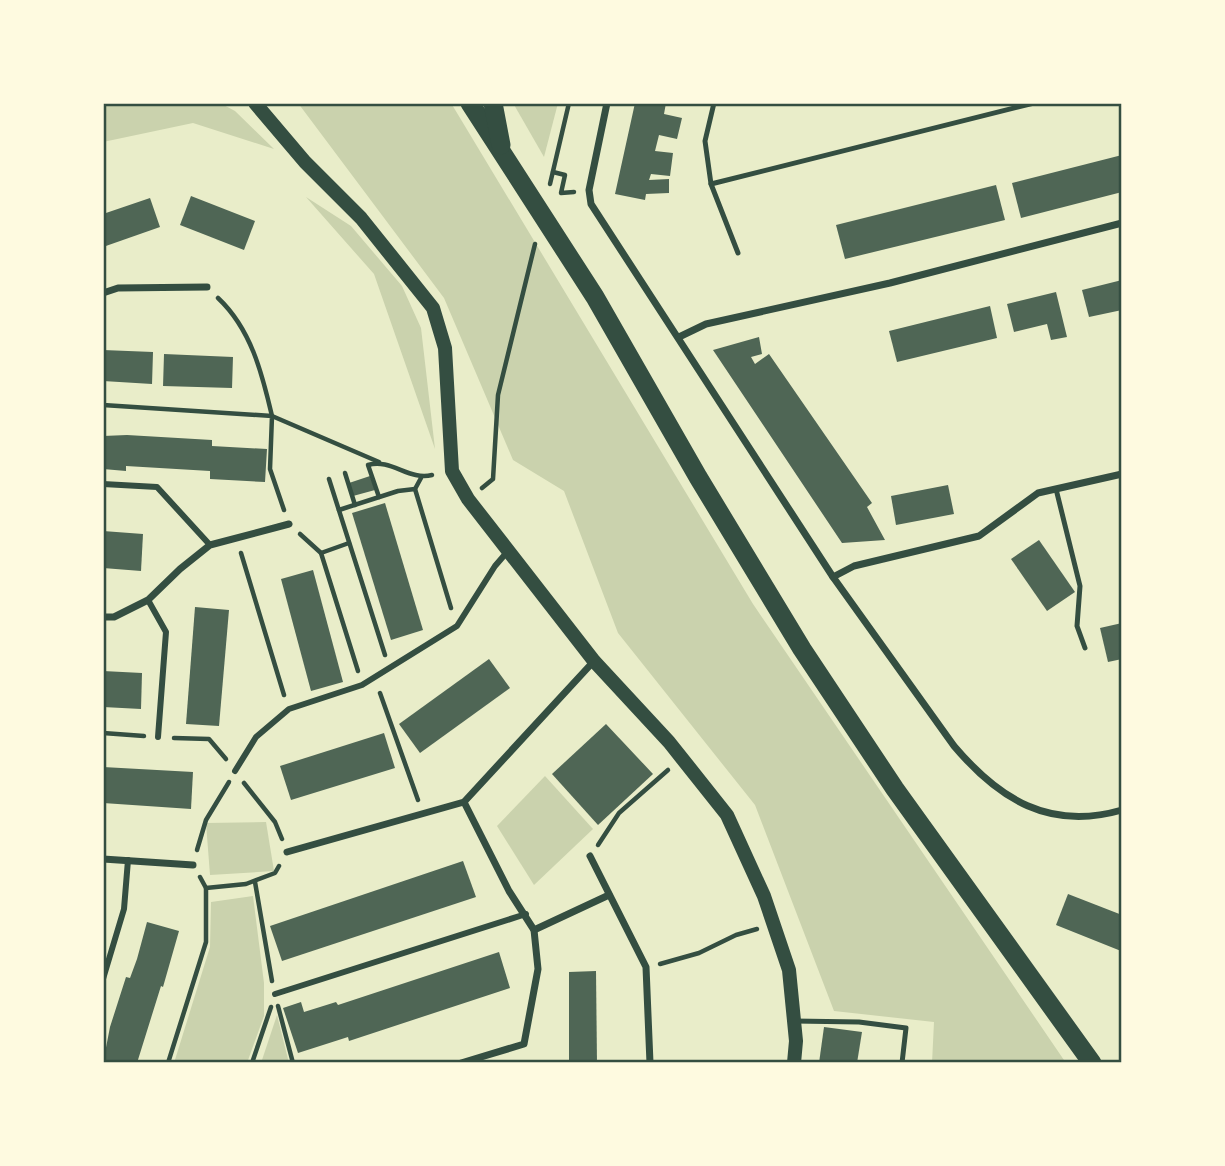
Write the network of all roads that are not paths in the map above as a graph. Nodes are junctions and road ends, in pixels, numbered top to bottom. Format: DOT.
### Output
graph roads {
  1 [pos="255,103"];
  2 [pos="470,103"];
  3 [pos="493,103"];
  4 [pos="607,103"];
  5 [pos="714,103"];
  6 [pos="1034,103"];
  7 [pos="503,157"];
  8 [pos="711,184"];
  9 [pos="1122,223"];
  10 [pos="738,253"];
  11 [pos="207,288"];
  12 [pos="103,293"];
  13 [pos="679,337"];
  14 [pos="1122,474"];
  15 [pos="103,484"];
  16 [pos="1056,489"];
  17 [pos="289,524"];
  18 [pos="210,545"];
  19 [pos="508,551"];
  20 [pos="833,577"];
  21 [pos="148,600"];
  22 [pos="103,617"];
  23 [pos="1084,648"];
  24 [pos="594,661"];
  25 [pos="158,737"];
  26 [pos="235,771"];
  27 [pos="464,802"];
  28 [pos="1122,810"];
  29 [pos="287,852"];
  30 [pos="590,856"];
  31 [pos="103,859"];
  32 [pos="128,860"];
  33 [pos="193,865"];
  34 [pos="610,895"];
  35 [pos="526,914"];
  36 [pos="534,930"];
  37 [pos="103,979"];
  38 [pos="275,995"];
  39 [pos="794,1021"];
  40 [pos="461,1063"];
  41 [pos="650,1063"];
  42 [pos="794,1063"];
  43 [pos="902,1063"];
  44 [pos="1092,1063"];
  1 -- 19 [label="main road"];
  2 -- 7 [label="highway"];
  3 -- 7 [label="highway"];
  4 -- 13 [label="street"];
  5 -- 8 [label="lane"];
  6 -- 8 [label="lane"];
  7 -- 44 [label="highway"];
  8 -- 10 [label="lane"];
  9 -- 13 [label="street"];
  11 -- 12 [label="street"];
  13 -- 20 [label="street"];
  14 -- 16 [label="street"];
  15 -- 18 [label="street"];
  16 -- 20 [label="street"];
  16 -- 23 [label="lane"];
  17 -- 18 [label="street"];
  18 -- 21 [label="street"];
  19 -- 24 [label="main road"];
  19 -- 26 [label="street"];
  20 -- 28 [label="street"];
  21 -- 22 [label="street"];
  21 -- 25 [label="street"];
  24 -- 27 [label="street"];
  24 -- 39 [label="main road"];
  27 -- 29 [label="street"];
  27 -- 35 [label="street"];
  30 -- 34 [label="street"];
  31 -- 32 [label="street"];
  32 -- 33 [label="street"];
  32 -- 37 [label="street"];
  34 -- 36 [label="street"];
  34 -- 41 [label="street"];
  35 -- 36 [label="street"];
  35 -- 38 [label="street"];
  36 -- 40 [label="street"];
  39 -- 42 [label="main road"];
  39 -- 43 [label="lane"];
}
